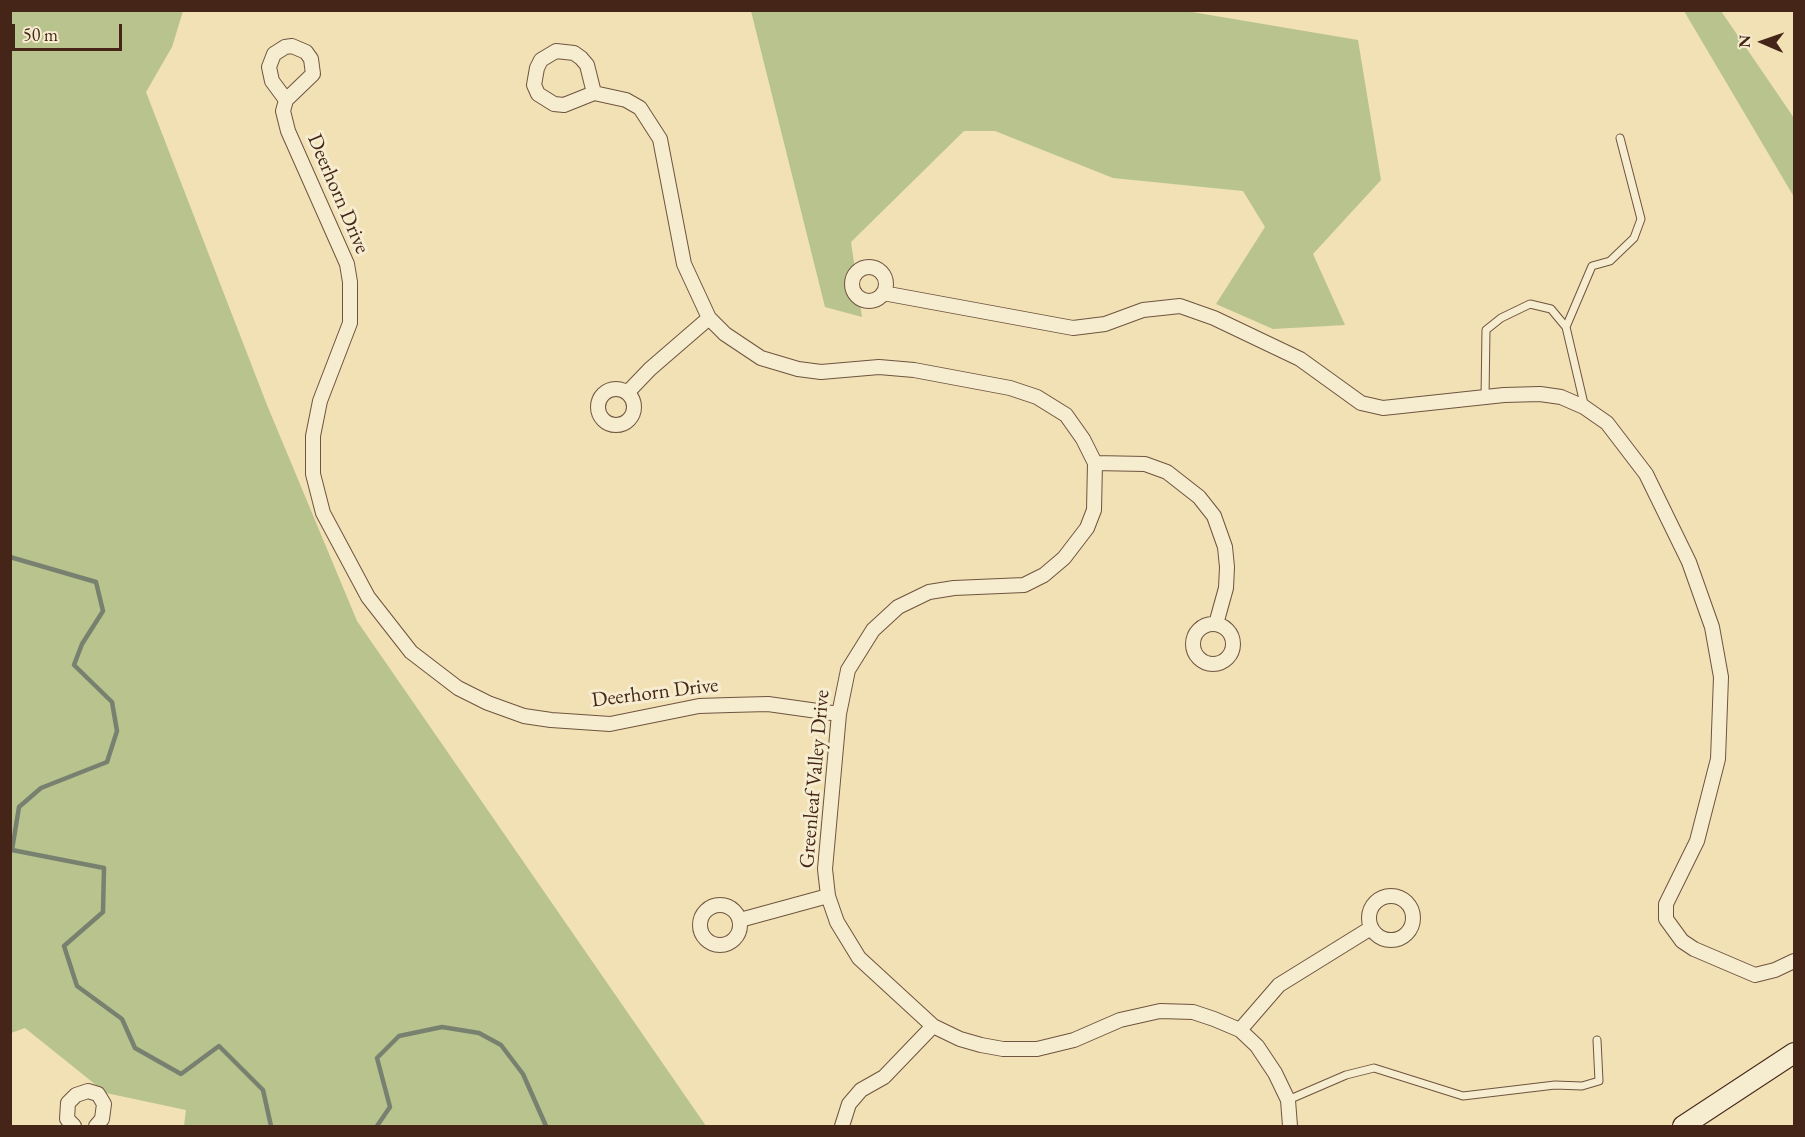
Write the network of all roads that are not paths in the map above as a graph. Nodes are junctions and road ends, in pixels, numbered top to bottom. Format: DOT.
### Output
graph roads {
  1 [pos="594,93"];
  2 [pos="286,100"];
  3 [pos="1620,138"];
  4 [pos="883,293"];
  5 [pos="709,318"];
  6 [pos="1566,327"];
  7 [pos="628,392"];
  8 [pos="1485,398"];
  9 [pos="1586,408"];
  10 [pos="1095,463"];
  11 [pos="1216,624"];
  12 [pos="839,714"];
  13 [pos="828,896"];
  14 [pos="740,920"];
  15 [pos="1371,928"];
  16 [pos="1794,961"];
  17 [pos="933,1026"];
  18 [pos="1240,1030"];
  19 [pos="1597,1040"];
  20 [pos="1794,1053"];
  21 [pos="1288,1100"];
  22 [pos="74,1126"];
  23 [pos="96,1126"];
  24 [pos="842,1126"];
  25 [pos="1290,1126"];
  26 [pos="1683,1126"];
  1 -- 1 [label="street"];
  1 -- 5 [label="street, Greenleaf Valley Drive"];
  2 -- 12 [label="street, Deerhorn Drive"];
  3 -- 6 [label="lane"];
  4 -- 8 [label="street"];
  5 -- 7 [label="street"];
  5 -- 10 [label="street, Greenleaf Valley Drive"];
  6 -- 8 [label="lane"];
  6 -- 9 [label="lane"];
  8 -- 9 [label="street"];
  9 -- 16 [label="street"];
  10 -- 11 [label="street"];
  10 -- 12 [label="street, Greenleaf Valley Drive"];
  12 -- 13 [label="street, Greenleaf Valley Drive"];
  13 -- 14 [label="street"];
  13 -- 17 [label="street, Greenleaf Valley Drive"];
  15 -- 18 [label="street"];
  17 -- 18 [label="street, Greenleaf Valley Drive"];
  17 -- 24 [label="street"];
  18 -- 21 [label="street, Greenleaf Valley Drive"];
  19 -- 21 [label="lane"];
  20 -- 26 [label="street"];
  21 -- 25 [label="street, Greenleaf Valley Drive"];
  22 -- 23 [label="street"];
}
